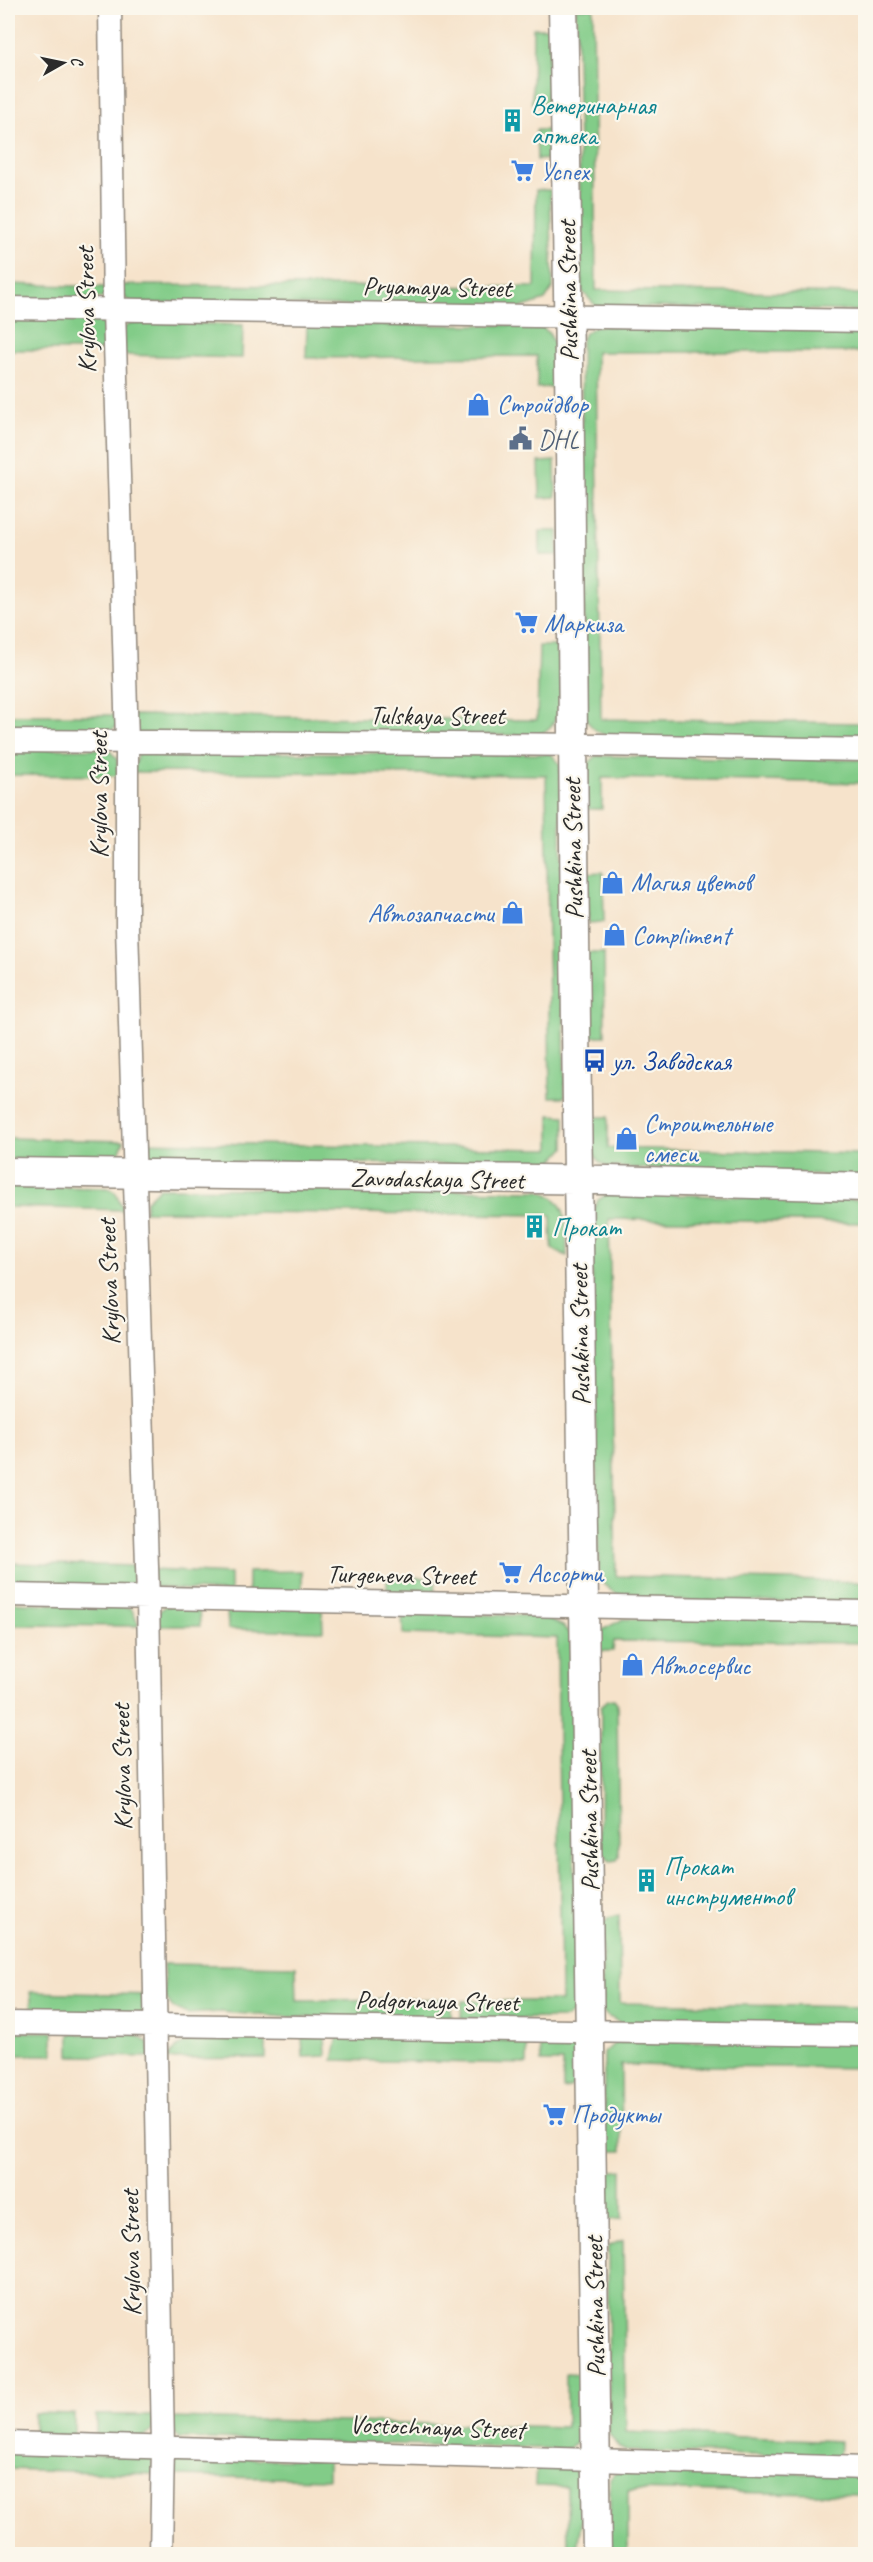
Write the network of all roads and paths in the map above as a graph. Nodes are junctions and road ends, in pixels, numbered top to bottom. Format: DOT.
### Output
graph roads {
  1 [pos="110,8"];
  2 [pos="563,8"];
  3 [pos="8,308"];
  4 [pos="114,310"];
  5 [pos="569,318"];
  6 [pos="866,321"];
  7 [pos="8,741"];
  8 [pos="127,741"];
  9 [pos="572,745"];
  10 [pos="866,750"];
  11 [pos="8,1172"];
  12 [pos="135,1175"];
  13 [pos="578,1180"];
  14 [pos="866,1187"];
  15 [pos="8,1594"];
  16 [pos="148,1598"];
  17 [pos="584,1607"];
  18 [pos="866,1612"];
  19 [pos="8,2023"];
  20 [pos="156,2026"];
  21 [pos="591,2031"];
  22 [pos="866,2035"];
  23 [pos="8,2443"];
  24 [pos="163,2447"];
  25 [pos="597,2460"];
  26 [pos="866,2468"];
  27 [pos="161,2554"];
  28 [pos="597,2554"];
  1 -- 4 [label="street, Krylova Street"];
  2 -- 5 [label="main road, Pushkina Street"];
  3 -- 4 [label="street, Pryamaya Street"];
  4 -- 5 [label="street, Pryamaya Street"];
  4 -- 8 [label="street, Krylova Street"];
  5 -- 6 [label="street, Pryamaya Street"];
  5 -- 9 [label="main road, Pushkina Street"];
  7 -- 8 [label="street, Tulskaya Street"];
  8 -- 9 [label="street, Tulskaya Street"];
  8 -- 12 [label="street, Krylova Street"];
  9 -- 10 [label="street, Tulskaya Street"];
  9 -- 13 [label="main road, Pushkina Street"];
  11 -- 12 [label="main road, Zavodaskaya Street"];
  12 -- 13 [label="main road, Zavodaskaya Street"];
  12 -- 16 [label="street, Krylova Street"];
  13 -- 14 [label="main road, Zavodaskaya Street"];
  13 -- 17 [label="main road, Pushkina Street"];
  15 -- 16 [label="street, Turgeneva Street"];
  16 -- 17 [label="street, Turgeneva Street"];
  16 -- 20 [label="street, Krylova Street"];
  17 -- 18 [label="street, Turgeneva Street"];
  17 -- 21 [label="main road, Pushkina Street"];
  19 -- 20 [label="street, Podgornaya Street"];
  20 -- 21 [label="street, Podgornaya Street"];
  20 -- 24 [label="street, Krylova Street"];
  21 -- 22 [label="street, Podgornaya Street"];
  21 -- 25 [label="main road, Pushkina Street"];
  23 -- 24 [label="street, Vostochnaya Street"];
  24 -- 25 [label="street, Vostochnaya Street"];
  24 -- 27 [label="street, Krylova Street"];
  25 -- 26 [label="street, Vostochnaya Street"];
  25 -- 28 [label="main road, Pushkina Street"];
}
